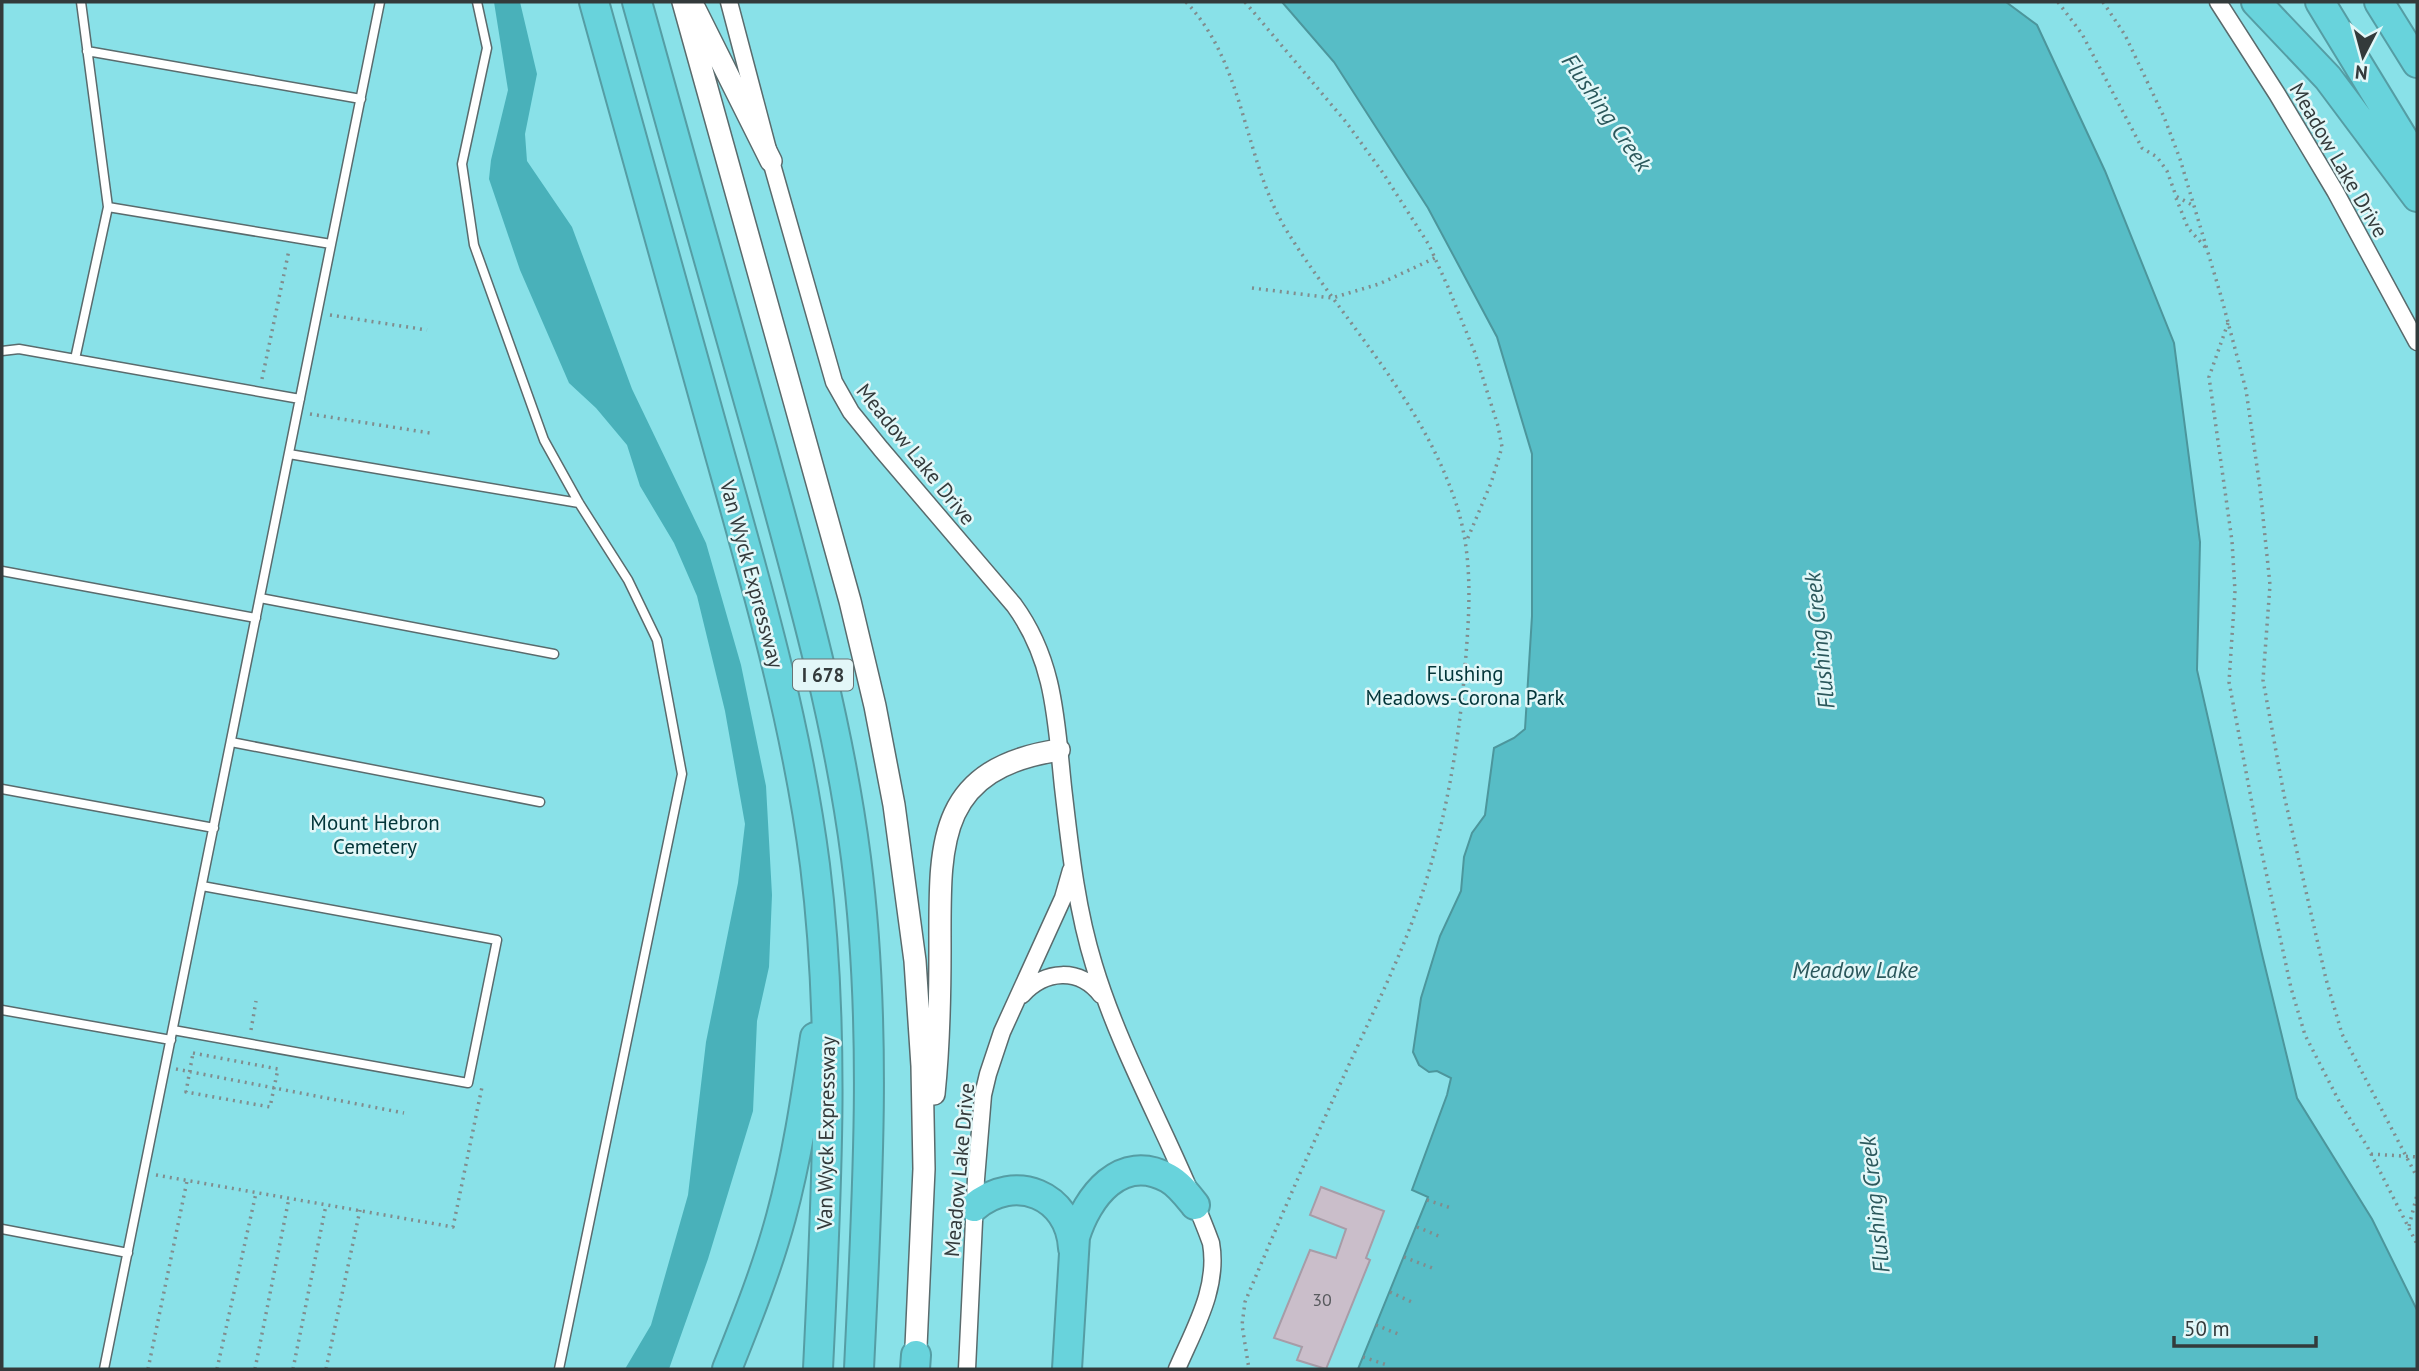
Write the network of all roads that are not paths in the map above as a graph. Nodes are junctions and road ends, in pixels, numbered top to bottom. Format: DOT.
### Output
graph roads {
  1 [pos="81,2"];
  2 [pos="380,2"];
  3 [pos="477,2"];
  4 [pos="594,2"];
  5 [pos="637,2"];
  6 [pos="683,2"];
  7 [pos="691,2"];
  8 [pos="729,2"];
  9 [pos="2218,2"];
  10 [pos="2256,2"];
  11 [pos="2320,2"];
  12 [pos="2379,2"];
  13 [pos="88,51"];
  14 [pos="2417,62"];
  15 [pos="361,99"];
  16 [pos="771,161"];
  17 [pos="2417,161"];
  18 [pos="2417,197"];
  19 [pos="108,206"];
  20 [pos="331,244"];
  21 [pos="2417,342"];
  22 [pos="2,351"];
  23 [pos="75,359"];
  24 [pos="300,399"];
  25 [pos="289,454"];
  26 [pos="579,503"];
  27 [pos="2,571"];
  28 [pos="260,598"];
  29 [pos="256,618"];
  30 [pos="554,654"];
  31 [pos="231,742"];
  32 [pos="1059,750"];
  33 [pos="2,789"];
  34 [pos="540,802"];
  35 [pos="214,828"];
  36 [pos="1072,864"];
  37 [pos="202,886"];
  38 [pos="825,972"];
  39 [pos="1016,1003"];
  40 [pos="1108,1006"];
  41 [pos="2,1010"];
  42 [pos="173,1030"];
  43 [pos="171,1040"];
  44 [pos="923,1169"];
  45 [pos="1195,1205"];
  46 [pos="974,1207"];
  47 [pos="2,1229"];
  48 [pos="1074,1251"];
  49 [pos="128,1253"];
  50 [pos="1068,1364"];
  51 [pos="915,1365"];
  52 [pos="104,1369"];
  53 [pos="559,1369"];
  54 [pos="727,1369"];
  55 [pos="818,1369"];
  56 [pos="859,1369"];
  57 [pos="967,1369"];
  58 [pos="1177,1369"];
  1 -- 13 [label="lane"];
  2 -- 15 [label="lane"];
  3 -- 26 [label="lane"];
  4 -- 38 [label="highway, Van Wyck Expressway / I 678"];
  5 -- 56 [label="highway, Van Wyck Expressway / I 678"];
  6 -- 44 [label="street"];
  7 -- 16 [label="street"];
  8 -- 16 [label="street, Meadow Lake Drive"];
  9 -- 21 [label="street, Meadow Lake Drive"];
  10 -- 18 [label="highway"];
  11 -- 17 [label="highway"];
  12 -- 14 [label="highway"];
  13 -- 15 [label="lane"];
  13 -- 19 [label="lane"];
  15 -- 20 [label="lane"];
  16 -- 32 [label="street, Meadow Lake Drive"];
  19 -- 20 [label="lane"];
  19 -- 23 [label="lane"];
  20 -- 24 [label="lane"];
  22 -- 23 [label="lane"];
  23 -- 24 [label="lane"];
  24 -- 25 [label="lane"];
  25 -- 26 [label="lane"];
  25 -- 28 [label="lane"];
  26 -- 53 [label="lane"];
  27 -- 29 [label="lane"];
  28 -- 29 [label="lane"];
  28 -- 30 [label="lane"];
  29 -- 31 [label="lane"];
  31 -- 34 [label="lane"];
  31 -- 35 [label="lane"];
  32 -- 36 [label="street, Meadow Lake Drive"];
  32 -- 44 [label="street"];
  33 -- 35 [label="lane"];
  35 -- 37 [label="lane"];
  36 -- 39 [label="street, Meadow Lake Drive"];
  36 -- 40 [label="street, Meadow Lake Drive"];
  37 -- 42 [label="lane"];
  37 -- 42 [label="lane"];
  38 -- 54 [label="highway"];
  38 -- 55 [label="highway, Van Wyck Expressway / I 678"];
  39 -- 40 [label="street"];
  39 -- 46 [label="street, Meadow Lake Drive"];
  40 -- 45 [label="street"];
  41 -- 43 [label="lane"];
  42 -- 43 [label="lane"];
  43 -- 49 [label="lane"];
  44 -- 51 [label="street"];
  45 -- 48 [label="highway"];
  45 -- 58 [label="street"];
  46 -- 48 [label="highway"];
  46 -- 57 [label="street, Meadow Lake Drive"];
  47 -- 49 [label="lane"];
  48 -- 50 [label="highway"];
  49 -- 52 [label="lane"];
}
